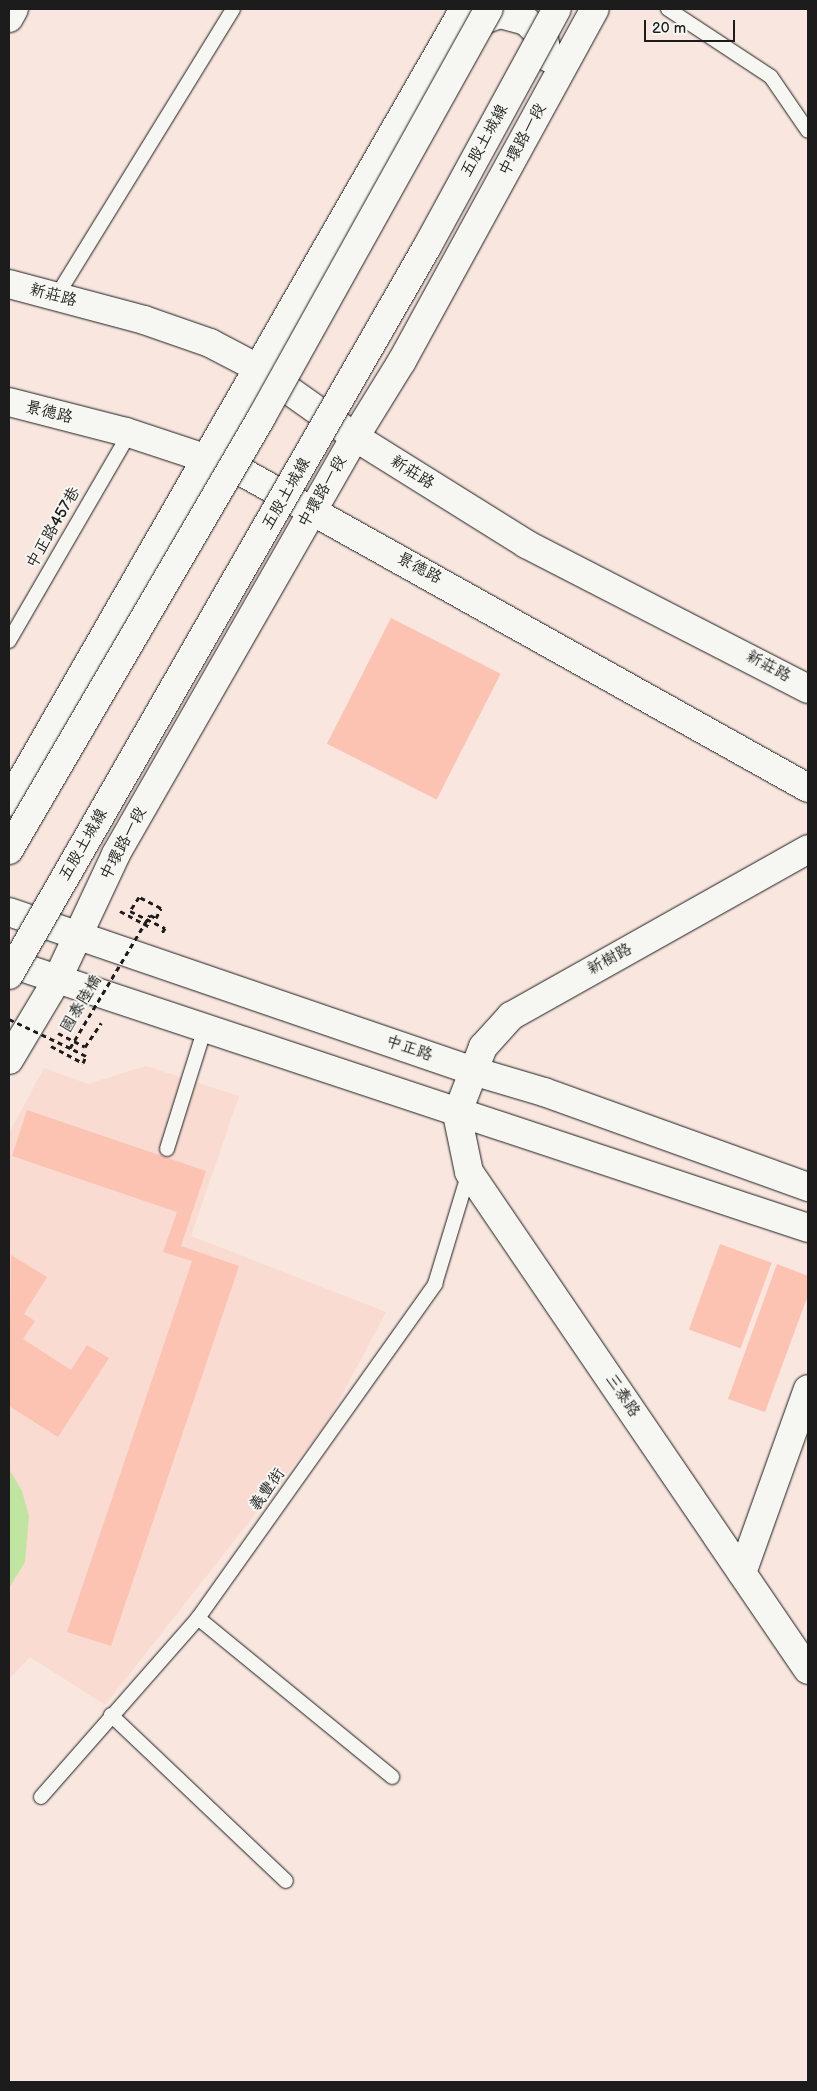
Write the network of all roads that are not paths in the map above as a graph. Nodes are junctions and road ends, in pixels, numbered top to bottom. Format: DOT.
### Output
graph roads {
  1 [pos="14,9"];
  2 [pos="233,9"];
  3 [pos="464,9"];
  4 [pos="489,9"];
  5 [pos="558,9"];
  6 [pos="595,9"];
  7 [pos="668,9"];
  8 [pos="9,18"];
  9 [pos="444,46"];
  10 [pos="538,111"];
  11 [pos="808,131"];
  12 [pos="9,284"];
  13 [pos="56,298"];
  14 [pos="256,367"];
  15 [pos="9,402"];
  16 [pos="129,434"];
  17 [pos="355,437"];
  18 [pos="205,458"];
  19 [pos="312,511"];
  20 [pos="9,641"];
  21 [pos="808,689"];
  22 [pos="808,788"];
  23 [pos="9,802"];
  24 [pos="9,850"];
  25 [pos="808,850"];
  26 [pos="9,912"];
  27 [pos="80,934"];
  28 [pos="9,963"];
  29 [pos="9,975"];
  30 [pos="58,978"];
  31 [pos="204,1028"];
  32 [pos="9,1060"];
  33 [pos="473,1071"];
  34 [pos="457,1114"];
  35 [pos="167,1149"];
  36 [pos="469,1172"];
  37 [pos="808,1187"];
  38 [pos="808,1228"];
  39 [pos="808,1389"];
  40 [pos="742,1574"];
  41 [pos="198,1618"];
  42 [pos="808,1670"];
  43 [pos="112,1715"];
  44 [pos="392,1777"];
  45 [pos="41,1797"];
  46 [pos="286,1881"];
  1 -- 8 [label="main road"];
  2 -- 13 [label="lane"];
  3 -- 9 [label="main road"];
  4 -- 24 [label="main road, bridge"];
  5 -- 29 [label="main road, 五股土城線, bridge"];
  6 -- 10 [label="main road, 中環路一段"];
  7 -- 11 [label="lane"];
  9 -- 10 [label="main road"];
  9 -- 14 [label="main road"];
  10 -- 17 [label="main road, 中環路一段"];
  12 -- 13 [label="main road, 新莊路"];
  13 -- 14 [label="main road, 新莊路"];
  14 -- 17 [label="main road, 新莊路"];
  14 -- 18 [label="main road"];
  15 -- 16 [label="main road, 景德路"];
  16 -- 18 [label="main road, 景德路"];
  16 -- 20 [label="lane, 中正路457巷"];
  17 -- 19 [label="main road, 中環路一段"];
  17 -- 21 [label="main road, 新莊路"];
  18 -- 19 [label="main road, 景德路"];
  18 -- 23 [label="main road"];
  19 -- 22 [label="main road, 景德路"];
  19 -- 27 [label="main road, 中環路一段"];
  25 -- 33 [label="main road, 新樹路"];
  26 -- 27 [label="main road, 中正路"];
  27 -- 30 [label="main road, 中環路一段"];
  27 -- 33 [label="main road, 中正路"];
  28 -- 30 [label="main road"];
  30 -- 31 [label="main road"];
  30 -- 32 [label="main road, 中環路一段"];
  31 -- 34 [label="main road"];
  31 -- 35 [label="lane"];
  33 -- 34 [label="main road, 新樹路"];
  33 -- 37 [label="main road, 中正路"];
  34 -- 36 [label="main road, 三泰路"];
  34 -- 38 [label="main road"];
  36 -- 40 [label="main road, 三泰路"];
  36 -- 41 [label="lane, 義豐街"];
  39 -- 40 [label="main road"];
  40 -- 42 [label="main road, 三泰路"];
  41 -- 43 [label="lane, 義豐街"];
  41 -- 44 [label="lane"];
  43 -- 45 [label="lane, 義豐街"];
  43 -- 46 [label="lane"];
}
